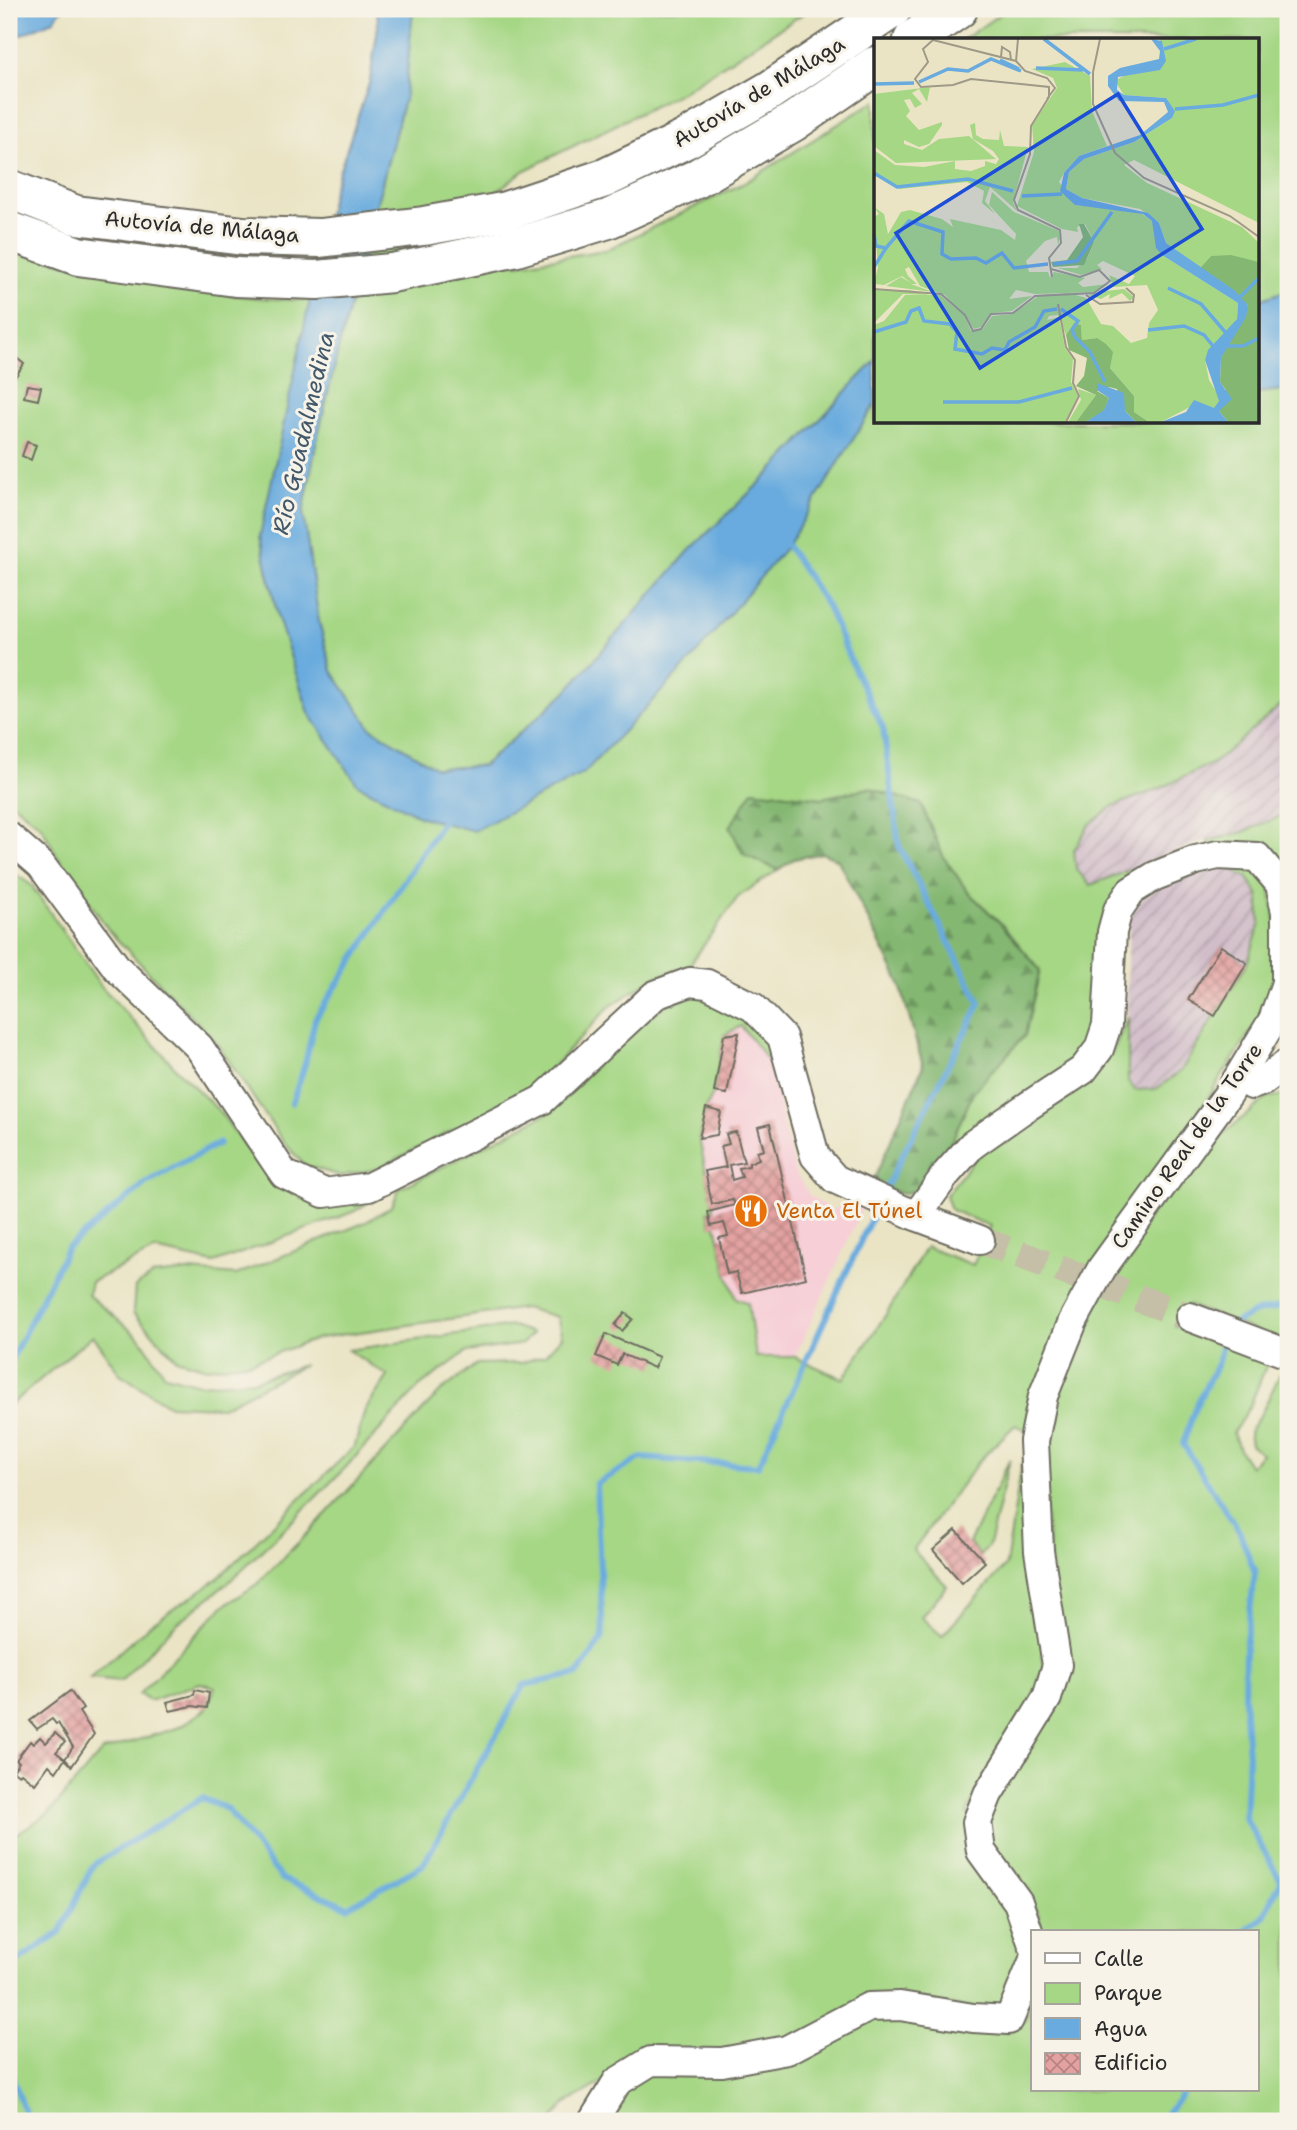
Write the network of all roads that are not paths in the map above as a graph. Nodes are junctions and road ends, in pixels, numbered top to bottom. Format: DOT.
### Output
graph roads {
  1 [pos="892,9"];
  2 [pos="958,9"];
  3 [pos="916,38"];
  4 [pos="874,67"];
  5 [pos="9,189"];
  6 [pos="508,230"];
  7 [pos="9,231"];
  8 [pos="9,837"];
  9 [pos="1288,1063"];
  10 [pos="1252,1085"];
  11 [pos="916,1216"];
  12 [pos="980,1240"];
  13 [pos="1190,1317"];
  14 [pos="1288,1354"];
  15 [pos="1031,1939"];
  16 [pos="1031,1967"];
  17 [pos="593,2121"];
  1 -- 6 [label="highway, Autovía de Málaga"];
  2 -- 3 [label="highway"];
  4 -- 6 [label="highway, Autovía de Málaga"];
  5 -- 6 [label="highway, Autovía de Málaga"];
  6 -- 7 [label="highway, Autovía de Málaga"];
  8 -- 11 [label="street"];
  9 -- 10 [label="street"];
  11 -- 12 [label="street"];
  11 -- 15 [label="street, Camino Real de la Torre"];
  13 -- 14 [label="street"];
  16 -- 17 [label="street"];
}
